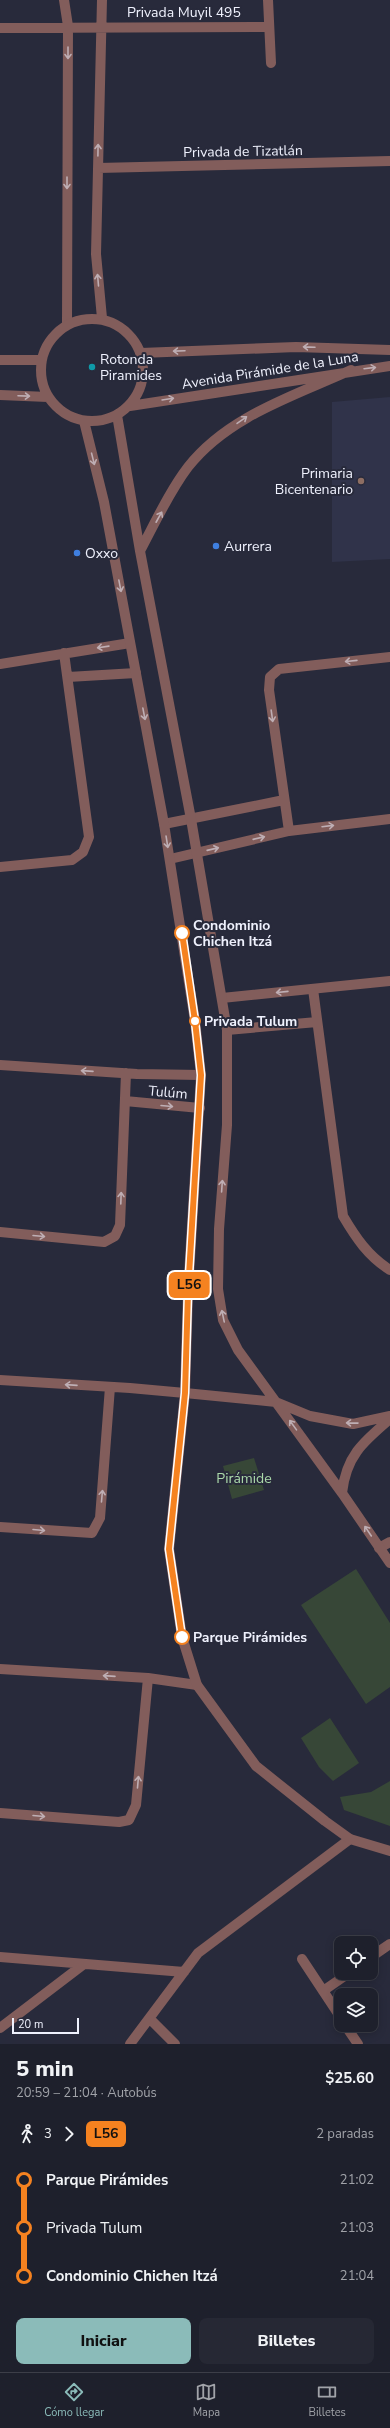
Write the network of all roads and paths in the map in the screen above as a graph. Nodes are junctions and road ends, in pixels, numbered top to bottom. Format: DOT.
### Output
graph roads {
  1 [pos="64,0"];
  2 [pos="102,0"];
  3 [pos="268,0"];
  4 [pos="68,26"];
  5 [pos="99,26"];
  6 [pos="269,27"];
  7 [pos="0,28"];
  8 [pos="271,63"];
  9 [pos="390,161"];
  10 [pos="98,168"];
  11 [pos="102,318"];
  12 [pos="67,324"];
  13 [pos="390,350"];
  14 [pos="141,353"];
  15 [pos="0,360"];
  16 [pos="41,360"];
  17 [pos="390,366"];
  18 [pos="351,370"];
  19 [pos="0,395"];
  20 [pos="48,397"];
  21 [pos="130,406"];
  22 [pos="117,415"];
  23 [pos="84,421"];
  24 [pos="140,551"];
  25 [pos="130,643"];
  26 [pos="64,653"];
  27 [pos="390,657"];
  28 [pos="0,664"];
  29 [pos="136,673"];
  30 [pos="68,677"];
  31 [pos="284,800"];
  32 [pos="191,819"];
  33 [pos="390,819"];
  34 [pos="164,824"];
  35 [pos="289,831"];
  36 [pos="196,852"];
  37 [pos="170,859"];
  38 [pos="0,867"];
  39 [pos="390,981"];
  40 [pos="313,989"];
  41 [pos="222,998"];
  42 [pos="317,1022"];
  43 [pos="227,1030"];
  44 [pos="0,1065"];
  45 [pos="126,1073"];
  46 [pos="201,1075"];
  47 [pos="129,1102"];
  48 [pos="200,1108"];
  49 [pos="0,1232"];
  50 [pos="390,1270"];
  51 [pos="0,1380"];
  52 [pos="110,1387"];
  53 [pos="185,1393"];
  54 [pos="276,1402"];
  55 [pos="390,1416"];
  56 [pos="390,1419"];
  57 [pos="342,1492"];
  58 [pos="0,1527"];
  59 [pos="390,1542"];
  60 [pos="379,1548"];
  61 [pos="390,1563"];
  62 [pos="0,1669"];
  63 [pos="152,1679"];
  64 [pos="197,1684"];
  65 [pos="0,1813"];
  66 [pos="350,1839"];
  67 [pos="390,1851"];
  68 [pos="390,1944"];
  69 [pos="378,1952"];
  70 [pos="0,1957"];
  71 [pos="302,1959"];
  72 [pos="84,1964"];
  73 [pos="184,1972"];
  74 [pos="339,1980"];
  75 [pos="323,1991"];
  76 [pos="334,2008"];
  77 [pos="150,2019"];
  78 [pos="0,2028"];
  79 [pos="350,2032"];
  80 [pos="130,2044"];
  81 [pos="175,2044"];
  82 [pos="358,2044"];
  1 -- 4 [label="street"];
  2 -- 5 [label="street"];
  3 -- 6 [label="street"];
  4 -- 5 [label="street, Privada Muyil 495"];
  4 -- 7 [label="street, Privada Muyil 495"];
  4 -- 12 [label="street, one-way"];
  5 -- 6 [label="street, Privada Muyil 495"];
  10 -- 5 [label="street, one-way"];
  6 -- 8 [label="street"];
  9 -- 10 [label="street, Privada de Tizatlán"];
  11 -- 10 [label="street, one-way"];
  11 -- 12 [label="street"];
  11 -- 14 [label="street"];
  12 -- 16 [label="street"];
  13 -- 14 [label="street, Avenida Pirámide de la Luna, one-way"];
  14 -- 21 [label="street"];
  15 -- 16 [label="street"];
  16 -- 20 [label="street"];
  18 -- 17 [label="street, Avenida Pirámide de la Luna, one-way"];
  21 -- 18 [label="street, Avenida Pirámide de la Luna, one-way"];
  24 -- 18 [label="street, one-way"];
  19 -- 20 [label="street, one-way"];
  20 -- 23 [label="street"];
  21 -- 22 [label="street"];
  22 -- 23 [label="street"];
  22 -- 24 [label="street"];
  23 -- 25 [label="street, one-way"];
  24 -- 32 [label="street"];
  25 -- 26 [label="street, one-way"];
  25 -- 29 [label="street"];
  26 -- 28 [label="street"];
  26 -- 30 [label="street"];
  27 -- 31 [label="street, one-way"];
  29 -- 30 [label="street"];
  29 -- 34 [label="street, one-way"];
  30 -- 38 [label="street"];
  31 -- 32 [label="street"];
  31 -- 35 [label="street"];
  32 -- 34 [label="street"];
  32 -- 36 [label="street"];
  35 -- 33 [label="street, one-way"];
  34 -- 37 [label="street, one-way"];
  36 -- 35 [label="street, one-way"];
  36 -- 37 [label="street"];
  36 -- 41 [label="street"];
  37 -- 46 [label="street"];
  39 -- 40 [label="street"];
  40 -- 41 [label="street, one-way"];
  40 -- 42 [label="street"];
  41 -- 43 [label="street"];
  42 -- 43 [label="street"];
  42 -- 50 [label="street"];
  54 -- 43 [label="street, one-way"];
  45 -- 44 [label="street, Tulúm, one-way"];
  45 -- 46 [label="street, Tulúm"];
  45 -- 47 [label="street"];
  46 -- 48 [label="street"];
  47 -- 48 [label="street, Tulúm, one-way"];
  49 -- 47 [label="street, one-way"];
  48 -- 53 [label="street"];
  52 -- 51 [label="street, one-way"];
  52 -- 53 [label="street"];
  58 -- 52 [label="street, one-way"];
  53 -- 54 [label="street"];
  53 -- 64 [label="street"];
  55 -- 54 [label="street, one-way"];
  57 -- 54 [label="street, one-way"];
  56 -- 57 [label="street"];
  60 -- 57 [label="street, one-way"];
  59 -- 60 [label="street"];
  60 -- 61 [label="street"];
  63 -- 62 [label="street, one-way"];
  63 -- 64 [label="street"];
  65 -- 63 [label="street, one-way"];
  64 -- 66 [label="street"];
  66 -- 67 [label="street"];
  66 -- 73 [label="street"];
  68 -- 69 [label="street"];
  70 -- 72 [label="street"];
  71 -- 75 [label="street"];
  72 -- 73 [label="street"];
  72 -- 78 [label="street"];
  73 -- 77 [label="street"];
  74 -- 75 [label="street"];
  75 -- 76 [label="street"];
  77 -- 80 [label="street"];
  77 -- 81 [label="street"];
  79 -- 82 [label="street"];
}
